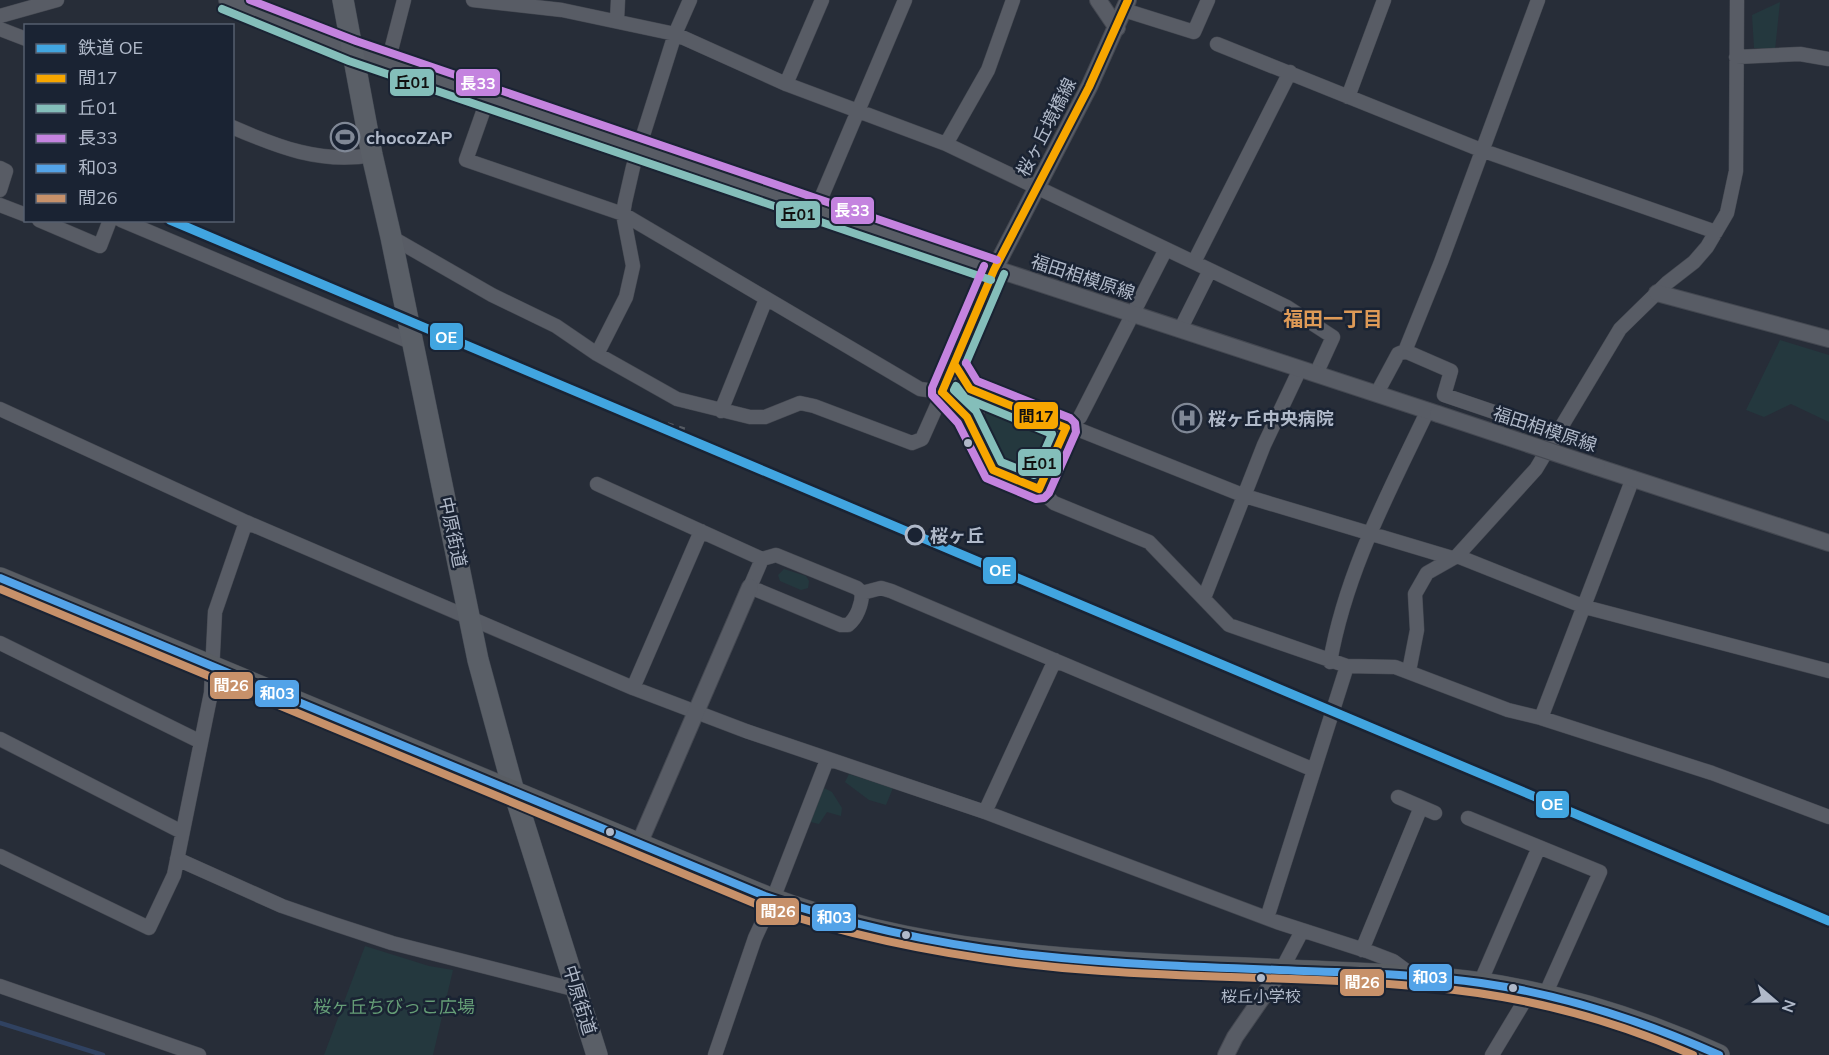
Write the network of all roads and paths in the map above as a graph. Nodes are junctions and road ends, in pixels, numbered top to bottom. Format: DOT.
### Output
graph roads {
  1 [pos="57,0"];
  2 [pos="227,0"];
  3 [pos="343,0"];
  4 [pos="404,0"];
  5 [pos="472,0"];
  6 [pos="618,0"];
  7 [pos="690,0"];
  8 [pos="822,0"];
  9 [pos="905,0"];
  10 [pos="1013,0"];
  11 [pos="1098,0"];
  12 [pos="1208,0"];
  13 [pos="1384,0"];
  14 [pos="1538,0"];
  15 [pos="1736,0"];
  16 [pos="1126,5"];
  17 [pos="0,16"];
  18 [pos="617,20"];
  19 [pos="1117,28"];
  20 [pos="0,29"];
  21 [pos="675,34"];
  22 [pos="24,38"];
  23 [pos="1217,44"];
  24 [pos="352,51"];
  25 [pos="1736,57"];
  26 [pos="1829,59"];
  27 [pos="388,62"];
  28 [pos="1290,72"];
  29 [pos="786,84"];
  30 [pos="489,95"];
  31 [pos="1348,97"];
  32 [pos="856,113"];
  33 [pos="234,129"];
  34 [pos="946,144"];
  35 [pos="640,149"];
  36 [pos="1481,150"];
  37 [pos="372,155"];
  38 [pos="0,168"];
  39 [pos="1037,187"];
  40 [pos="0,190"];
  41 [pos="0,205"];
  42 [pos="816,210"];
  43 [pos="24,214"];
  44 [pos="623,214"];
  45 [pos="44,222"];
  46 [pos="109,222"];
  47 [pos="126,222"];
  48 [pos="1716,232"];
  49 [pos="391,237"];
  50 [pos="1166,249"];
  51 [pos="1194,262"];
  52 [pos="994,270"];
  53 [pos="1210,270"];
  54 [pos="1657,293"];
  55 [pos="766,299"];
  56 [pos="1132,314"];
  57 [pos="1180,330"];
  58 [pos="1829,339"];
  59 [pos="413,343"];
  60 [pos="1405,351"];
  61 [pos="597,354"];
  62 [pos="955,365"];
  63 [pos="1300,369"];
  64 [pos="1317,374"];
  65 [pos="970,390"];
  66 [pos="1377,393"];
  67 [pos="940,397"];
  68 [pos="988,397"];
  69 [pos="0,409"];
  70 [pos="721,411"];
  71 [pos="1433,412"];
  72 [pos="969,422"];
  73 [pos="1066,428"];
  74 [pos="1559,434"];
  75 [pos="1633,478"];
  76 [pos="597,484"];
  77 [pos="1039,489"];
  78 [pos="1245,496"];
  79 [pos="246,522"];
  80 [pos="701,531"];
  81 [pos="1370,534"];
  82 [pos="1829,543"];
  83 [pos="1455,557"];
  84 [pos="762,559"];
  85 [pos="0,578"];
  86 [pos="750,587"];
  87 [pos="862,593"];
  88 [pos="1204,598"];
  89 [pos="1586,607"];
  90 [pos="469,619"];
  91 [pos="0,643"];
  92 [pos="1055,660"];
  93 [pos="1330,662"];
  94 [pos="1347,666"];
  95 [pos="213,667"];
  96 [pos="1410,671"];
  97 [pos="1829,671"];
  98 [pos="633,688"];
  99 [pos="695,712"];
  100 [pos="1541,718"];
  101 [pos="0,739"];
  102 [pos="199,741"];
  103 [pos="827,760"];
  104 [pos="1314,770"];
  105 [pos="514,792"];
  106 [pos="1398,797"];
  107 [pos="1421,807"];
  108 [pos="985,812"];
  109 [pos="1435,813"];
  110 [pos="1829,817"];
  111 [pos="1468,818"];
  112 [pos="182,832"];
  113 [pos="639,844"];
  114 [pos="1539,847"];
  115 [pos="0,856"];
  116 [pos="177,859"];
  117 [pos="773,899"];
  118 [pos="1267,918"];
  119 [pos="1302,931"];
  120 [pos="1362,950"];
  121 [pos="1282,969"];
  122 [pos="1416,978"];
  123 [pos="1480,983"];
  124 [pos="0,986"];
  125 [pos="577,990"];
  126 [pos="1538,994"];
  127 [pos="199,1055"];
  128 [pos="597,1055"];
  129 [pos="715,1055"];
  130 [pos="1226,1055"];
  131 [pos="1492,1055"];
  132 [pos="1719,1055"];
  1 -- 17 [label="street"];
  2 -- 24 [label="street, 福田相模原線"];
  3 -- 24 [label="main road, 中原街道"];
  4 -- 27 [label="street"];
  5 -- 18 [label="street"];
  6 -- 18 [label="street"];
  7 -- 21 [label="street"];
  8 -- 29 [label="street"];
  9 -- 32 [label="street"];
  10 -- 34 [label="street"];
  11 -- 19 [label="street"];
  12 -- 16 [label="street"];
  13 -- 31 [label="street"];
  14 -- 36 [label="street"];
  15 -- 25 [label="street"];
  16 -- 19 [label="street, 桜ヶ丘境橋線"];
  18 -- 21 [label="street"];
  19 -- 39 [label="street, 桜ヶ丘境橋線"];
  20 -- 22 [label="street"];
  21 -- 29 [label="street"];
  21 -- 35 [label="street"];
  23 -- 28 [label="street"];
  24 -- 27 [label="street, 福田相模原線"];
  24 -- 37 [label="main road, 中原街道"];
  25 -- 26 [label="street"];
  25 -- 48 [label="street"];
  27 -- 30 [label="street, 福田相模原線"];
  28 -- 31 [label="street"];
  28 -- 51 [label="street"];
  29 -- 32 [label="street"];
  30 -- 35 [label="street, 福田相模原線"];
  30 -- 44 [label="street"];
  31 -- 36 [label="street"];
  32 -- 34 [label="street"];
  32 -- 42 [label="street"];
  33 -- 37 [label="street"];
  34 -- 39 [label="street"];
  35 -- 42 [label="street, 福田相模原線"];
  35 -- 44 [label="street"];
  36 -- 48 [label="street"];
  36 -- 60 [label="street"];
  37 -- 49 [label="main road, 中原街道"];
  38 -- 40 [label="street"];
  39 -- 50 [label="street"];
  39 -- 52 [label="street, 桜ヶ丘境橋線"];
  41 -- 43 [label="street"];
  42 -- 52 [label="street, 福田相模原線"];
  44 -- 55 [label="street"];
  44 -- 61 [label="street"];
  45 -- 46 [label="street"];
  47 -- 59 [label="street"];
  48 -- 54 [label="street"];
  49 -- 59 [label="main road, 中原街道"];
  49 -- 61 [label="street"];
  50 -- 51 [label="street"];
  50 -- 56 [label="street"];
  51 -- 53 [label="street"];
  52 -- 56 [label="street, 福田相模原線"];
  52 -- 62 [label="street, 桜ヶ丘境橋線"];
  53 -- 57 [label="street"];
  53 -- 64 [label="street"];
  54 -- 58 [label="street"];
  54 -- 74 [label="street"];
  55 -- 67 [label="street"];
  55 -- 70 [label="street"];
  56 -- 57 [label="street, 福田相模原線"];
  56 -- 73 [label="street"];
  57 -- 63 [label="street, 福田相模原線"];
  59 -- 90 [label="main road, 中原街道"];
  60 -- 66 [label="street"];
  60 -- 74 [label="street"];
  61 -- 70 [label="street"];
  62 -- 65 [label="street"];
  62 -- 67 [label="street"];
  63 -- 64 [label="street, 福田相模原線"];
  63 -- 78 [label="street"];
  64 -- 66 [label="street, 福田相模原線"];
  65 -- 67 [label="street"];
  65 -- 68 [label="street"];
  66 -- 71 [label="street, 福田相模原線"];
  67 -- 70 [label="street"];
  67 -- 72 [label="street"];
  68 -- 72 [label="street"];
  68 -- 73 [label="street"];
  69 -- 79 [label="street"];
  71 -- 75 [label="street, 福田相模原線, bridge"];
  71 -- 81 [label="street"];
  72 -- 77 [label="street"];
  73 -- 77 [label="street"];
  73 -- 78 [label="street"];
  74 -- 83 [label="street"];
  75 -- 82 [label="street, 福田相模原線"];
  75 -- 89 [label="street"];
  76 -- 80 [label="street"];
  77 -- 88 [label="street"];
  78 -- 81 [label="street"];
  78 -- 88 [label="street"];
  79 -- 90 [label="street"];
  79 -- 95 [label="street"];
  80 -- 84 [label="street"];
  80 -- 98 [label="street"];
  81 -- 83 [label="street"];
  81 -- 93 [label="street"];
  83 -- 89 [label="street"];
  83 -- 96 [label="street"];
  84 -- 86 [label="street"];
  84 -- 87 [label="street"];
  85 -- 95 [label="highway"];
  86 -- 87 [label="street"];
  86 -- 99 [label="street"];
  87 -- 92 [label="street"];
  88 -- 93 [label="street"];
  89 -- 97 [label="street"];
  89 -- 100 [label="street"];
  90 -- 98 [label="street"];
  90 -- 105 [label="main road, 中原街道"];
  91 -- 102 [label="street"];
  92 -- 104 [label="street"];
  92 -- 108 [label="street"];
  93 -- 94 [label="street"];
  94 -- 96 [label="street"];
  94 -- 104 [label="street"];
  95 -- 102 [label="street"];
  95 -- 105 [label="highway"];
  96 -- 100 [label="street"];
  98 -- 99 [label="street"];
  99 -- 103 [label="street"];
  99 -- 113 [label="street"];
  100 -- 110 [label="street"];
  101 -- 112 [label="street"];
  102 -- 112 [label="street"];
  103 -- 108 [label="street"];
  103 -- 117 [label="street"];
  104 -- 118 [label="street"];
  105 -- 113 [label="highway"];
  105 -- 125 [label="main road, 中原街道"];
  106 -- 107 [label="street"];
  107 -- 109 [label="street"];
  107 -- 120 [label="street"];
  108 -- 118 [label="street"];
  111 -- 114 [label="street"];
  112 -- 116 [label="street"];
  113 -- 117 [label="highway"];
  114 -- 123 [label="street"];
  114 -- 126 [label="street"];
  115 -- 116 [label="street"];
  116 -- 125 [label="street"];
  117 -- 121 [label="highway"];
  117 -- 129 [label="street"];
  118 -- 119 [label="street"];
  119 -- 120 [label="street"];
  119 -- 121 [label="street"];
  120 -- 122 [label="street"];
  121 -- 122 [label="highway"];
  121 -- 130 [label="street"];
  122 -- 123 [label="highway"];
  123 -- 126 [label="highway"];
  124 -- 127 [label="street"];
  125 -- 128 [label="main road, 中原街道"];
  126 -- 131 [label="street"];
  126 -- 132 [label="highway"];
}
